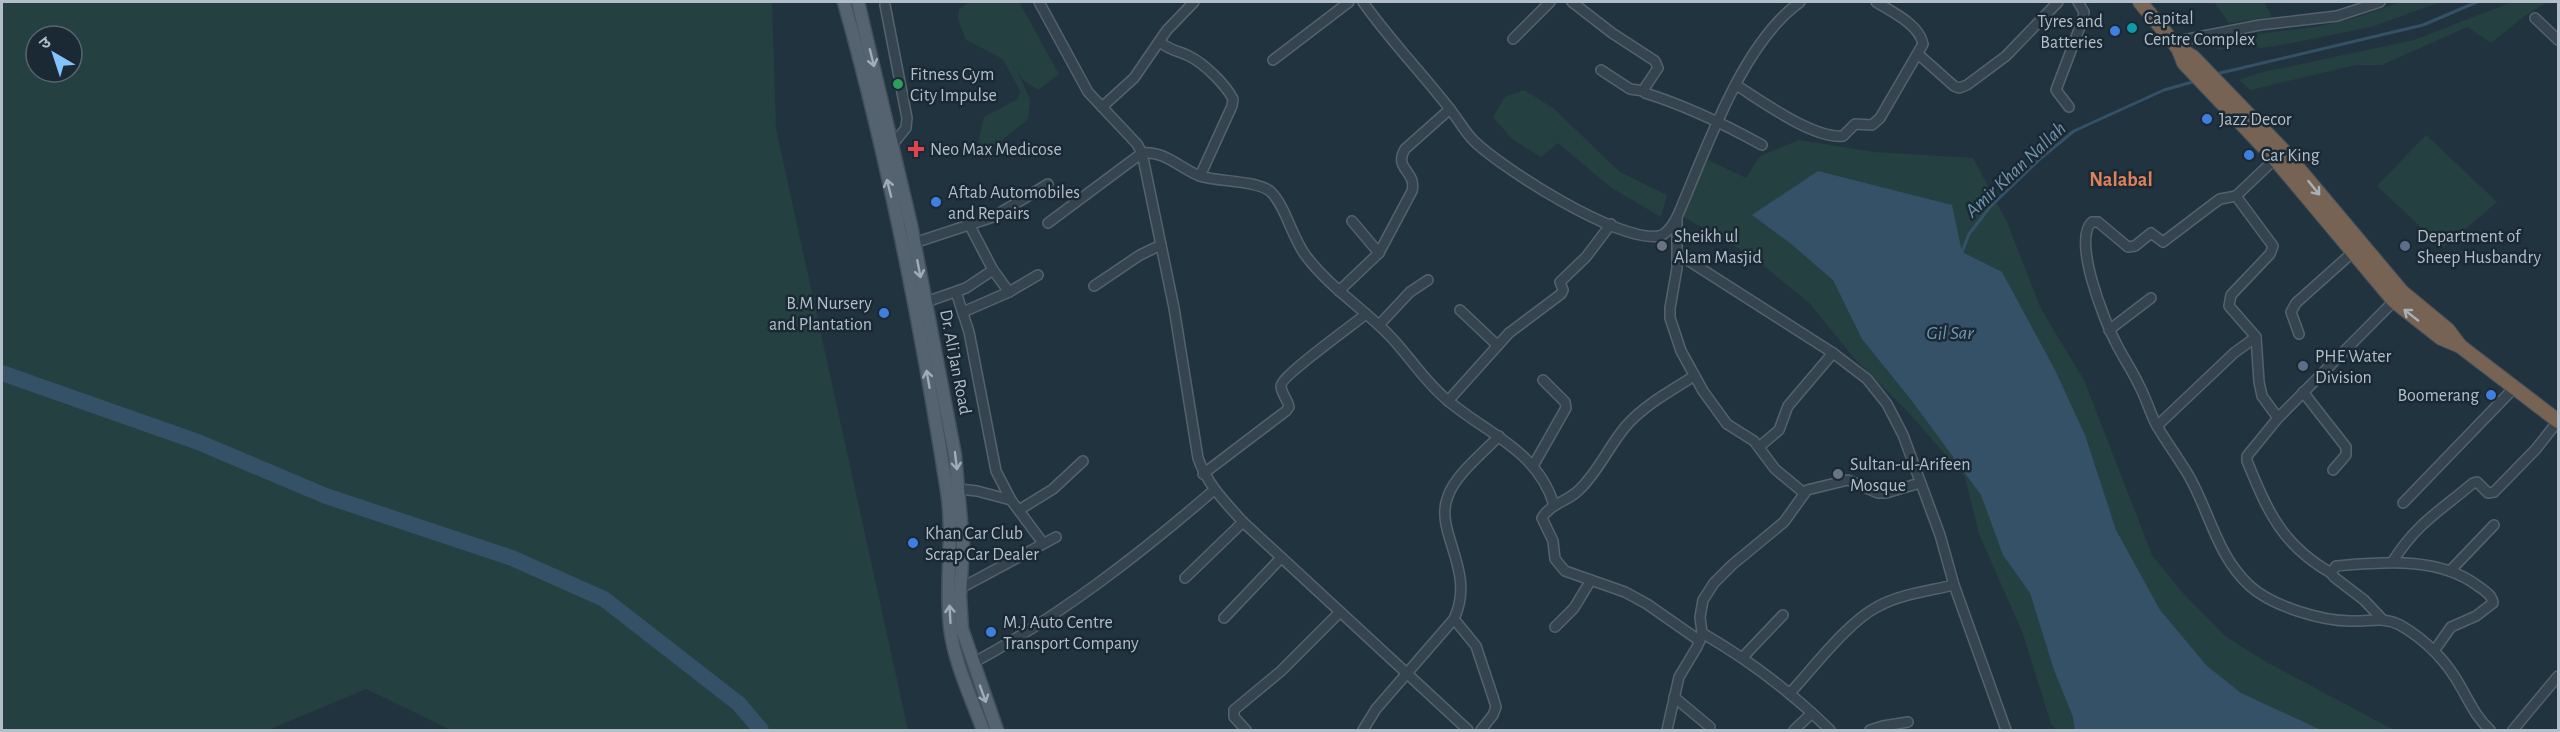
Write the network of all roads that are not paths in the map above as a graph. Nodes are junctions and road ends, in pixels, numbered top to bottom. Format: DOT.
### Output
graph roads {
  1 [pos="844,2"];
  2 [pos="858,2"];
  3 [pos="1038,2"];
  4 [pos="1194,2"];
  5 [pos="1349,2"];
  6 [pos="1363,2"];
  7 [pos="1550,2"];
  8 [pos="1572,2"];
  9 [pos="1800,2"];
  10 [pos="1876,2"];
  11 [pos="2058,2"];
  12 [pos="2079,2"];
  13 [pos="2380,2"];
  14 [pos="2145,4"];
  15 [pos="885,5"];
  16 [pos="2535,18"];
  17 [pos="1513,39"];
  18 [pos="2559,40"];
  19 [pos="1160,42"];
  20 [pos="2176,45"];
  21 [pos="1918,54"];
  22 [pos="1273,60"];
  23 [pos="1600,70"];
  24 [pos="1736,85"];
  25 [pos="1644,91"];
  26 [pos="1102,107"];
  27 [pos="2069,107"];
  28 [pos="1450,109"];
  29 [pos="1719,121"];
  30 [pos="892,144"];
  31 [pos="1762,146"];
  32 [pos="1142,153"];
  33 [pos="2279,154"];
  34 [pos="1200,176"];
  35 [pos="1048,184"];
  36 [pos="2236,196"];
  37 [pos="2329,216"];
  38 [pos="1677,217"];
  39 [pos="1352,221"];
  40 [pos="1048,223"];
  41 [pos="1611,224"];
  42 [pos="970,226"];
  43 [pos="914,243"];
  44 [pos="1161,245"];
  45 [pos="1379,253"];
  46 [pos="2352,253"];
  47 [pos="1678,254"];
  48 [pos="993,270"];
  49 [pos="1038,275"];
  50 [pos="1428,279"];
  51 [pos="1094,286"];
  52 [pos="1339,291"];
  53 [pos="956,292"];
  54 [pos="1009,292"];
  55 [pos="2151,298"];
  56 [pos="2394,301"];
  57 [pos="926,302"];
  58 [pos="1460,310"];
  59 [pos="963,312"];
  60 [pos="1366,314"];
  61 [pos="1378,325"];
  62 [pos="2109,330"];
  63 [pos="2299,334"];
  64 [pos="2256,337"];
  65 [pos="1497,345"];
  66 [pos="2460,346"];
  67 [pos="1833,353"];
  68 [pos="1694,376"];
  69 [pos="1543,380"];
  70 [pos="2515,387"];
  71 [pos="2303,392"];
  72 [pos="1448,401"];
  73 [pos="2278,418"];
  74 [pos="2558,421"];
  75 [pos="2157,426"];
  76 [pos="1499,436"];
  77 [pos="1759,447"];
  78 [pos="1083,461"];
  79 [pos="1533,466"];
  80 [pos="2333,470"];
  81 [pos="1203,474"];
  82 [pos="1920,483"];
  83 [pos="959,489"];
  84 [pos="1214,490"];
  85 [pos="1804,493"];
  86 [pos="1011,500"];
  87 [pos="2403,503"];
  88 [pos="1554,505"];
  89 [pos="1018,510"];
  90 [pos="1243,522"];
  91 [pos="2494,525"];
  92 [pos="1056,537"];
  93 [pos="1043,543"];
  94 [pos="1281,558"];
  95 [pos="2393,561"];
  96 [pos="2450,571"];
  97 [pos="2331,573"];
  98 [pos="1185,578"];
  99 [pos="1591,580"];
  100 [pos="1954,585"];
  101 [pos="961,588"];
  102 [pos="1340,612"];
  103 [pos="1783,615"];
  104 [pos="1224,618"];
  105 [pos="1454,619"];
  106 [pos="2383,620"];
  107 [pos="1555,627"];
  108 [pos="1701,637"];
  109 [pos="2434,651"];
  110 [pos="1743,657"];
  111 [pos="973,663"];
  112 [pos="1407,671"];
  113 [pos="2559,676"];
  114 [pos="1791,692"];
  115 [pos="1674,697"];
  116 [pos="1812,713"];
  117 [pos="1908,722"];
  118 [pos="1710,727"];
  119 [pos="983,730"];
  120 [pos="996,730"];
  121 [pos="1246,730"];
  122 [pos="1363,730"];
  123 [pos="1468,730"];
  124 [pos="1481,730"];
  125 [pos="1667,730"];
  126 [pos="1794,730"];
  127 [pos="1830,730"];
  128 [pos="1870,730"];
  129 [pos="2006,730"];
  130 [pos="2490,730"];
  131 [pos="2513,730"];
  119 -- 1 [label="main road, Dr. Ali Jan Road, one-way"];
  2 -- 30 [label="main road, Dr. Ali Jan Road, one-way"];
  3 -- 26 [label="street"];
  4 -- 19 [label="street"];
  5 -- 22 [label="street"];
  6 -- 28 [label="street"];
  7 -- 17 [label="street"];
  8 -- 25 [label="street"];
  9 -- 24 [label="street"];
  10 -- 21 [label="street"];
  11 -- 21 [label="street"];
  12 -- 27 [label="street"];
  13 -- 20 [label="street"];
  14 -- 20 [label="highway"];
  15 -- 30 [label="street"];
  16 -- 18 [label="street"];
  19 -- 26 [label="street"];
  19 -- 34 [label="street"];
  20 -- 33 [label="highway"];
  21 -- 24 [label="street"];
  23 -- 25 [label="street"];
  24 -- 29 [label="street"];
  25 -- 29 [label="street"];
  26 -- 32 [label="street"];
  28 -- 41 [label="street"];
  28 -- 45 [label="street"];
  29 -- 31 [label="street"];
  29 -- 38 [label="street"];
  30 -- 43 [label="main road, Dr. Ali Jan Road"];
  32 -- 34 [label="street"];
  32 -- 40 [label="street"];
  32 -- 44 [label="street"];
  33 -- 36 [label="street"];
  33 -- 37 [label="highway"];
  34 -- 52 [label="street"];
  35 -- 42 [label="street"];
  36 -- 62 [label="street"];
  36 -- 64 [label="street"];
  37 -- 46 [label="highway"];
  37 -- 66 [label="highway"];
  38 -- 41 [label="street"];
  38 -- 47 [label="street"];
  39 -- 45 [label="street"];
  41 -- 65 [label="street"];
  42 -- 43 [label="street"];
  42 -- 48 [label="street"];
  43 -- 57 [label="main road, Dr. Ali Jan Road, one-way"];
  44 -- 51 [label="street"];
  44 -- 81 [label="street"];
  45 -- 52 [label="street"];
  46 -- 56 [label="highway"];
  46 -- 63 [label="street"];
  47 -- 67 [label="street"];
  47 -- 68 [label="street"];
  48 -- 53 [label="street"];
  48 -- 54 [label="street"];
  49 -- 54 [label="street"];
  50 -- 61 [label="street"];
  52 -- 60 [label="street"];
  53 -- 57 [label="street"];
  53 -- 59 [label="street"];
  54 -- 59 [label="street"];
  55 -- 62 [label="street"];
  66 -- 56 [label="highway, one-way"];
  56 -- 71 [label="street"];
  57 -- 83 [label="main road, Dr. Ali Jan Road, one-way"];
  58 -- 65 [label="street"];
  59 -- 86 [label="street"];
  60 -- 61 [label="street"];
  60 -- 81 [label="street"];
  61 -- 72 [label="street"];
  62 -- 75 [label="street"];
  64 -- 73 [label="street"];
  64 -- 75 [label="street"];
  65 -- 72 [label="street"];
  66 -- 70 [label="highway"];
  67 -- 77 [label="street"];
  67 -- 82 [label="street"];
  68 -- 77 [label="street"];
  68 -- 88 [label="street"];
  69 -- 79 [label="street"];
  70 -- 74 [label="highway"];
  70 -- 87 [label="street"];
  71 -- 73 [label="street"];
  71 -- 80 [label="street"];
  72 -- 76 [label="street"];
  73 -- 97 [label="street"];
  74 -- 95 [label="street"];
  75 -- 106 [label="street"];
  76 -- 79 [label="street"];
  76 -- 105 [label="street"];
  77 -- 85 [label="street"];
  78 -- 89 [label="street"];
  79 -- 88 [label="street"];
  81 -- 84 [label="street"];
  82 -- 85 [label="street"];
  82 -- 100 [label="street"];
  83 -- 86 [label="street"];
  83 -- 101 [label="main road, Dr. Ali Jan Road"];
  84 -- 90 [label="street"];
  84 -- 111 [label="street"];
  85 -- 108 [label="street"];
  86 -- 89 [label="street"];
  88 -- 99 [label="street"];
  89 -- 93 [label="street"];
  90 -- 94 [label="street"];
  90 -- 98 [label="street"];
  91 -- 96 [label="street"];
  92 -- 93 [label="street"];
  93 -- 101 [label="street"];
  94 -- 102 [label="street"];
  94 -- 104 [label="street"];
  95 -- 96 [label="street"];
  95 -- 97 [label="street"];
  96 -- 109 [label="street"];
  97 -- 106 [label="street"];
  99 -- 107 [label="street"];
  99 -- 108 [label="street"];
  100 -- 114 [label="street"];
  100 -- 129 [label="street"];
  101 -- 111 [label="main road, Dr. Ali Jan Road"];
  102 -- 112 [label="street"];
  102 -- 121 [label="street"];
  103 -- 110 [label="street"];
  105 -- 112 [label="street"];
  105 -- 124 [label="street"];
  106 -- 109 [label="street"];
  108 -- 110 [label="street"];
  108 -- 115 [label="street"];
  109 -- 130 [label="street"];
  110 -- 114 [label="street"];
  111 -- 120 [label="main road, Dr. Ali Jan Road, one-way"];
  112 -- 122 [label="street"];
  112 -- 123 [label="street"];
  113 -- 131 [label="street"];
  114 -- 116 [label="street"];
  115 -- 118 [label="street"];
  115 -- 125 [label="street"];
  116 -- 126 [label="street"];
  116 -- 127 [label="street"];
  117 -- 128 [label="street"];
}
